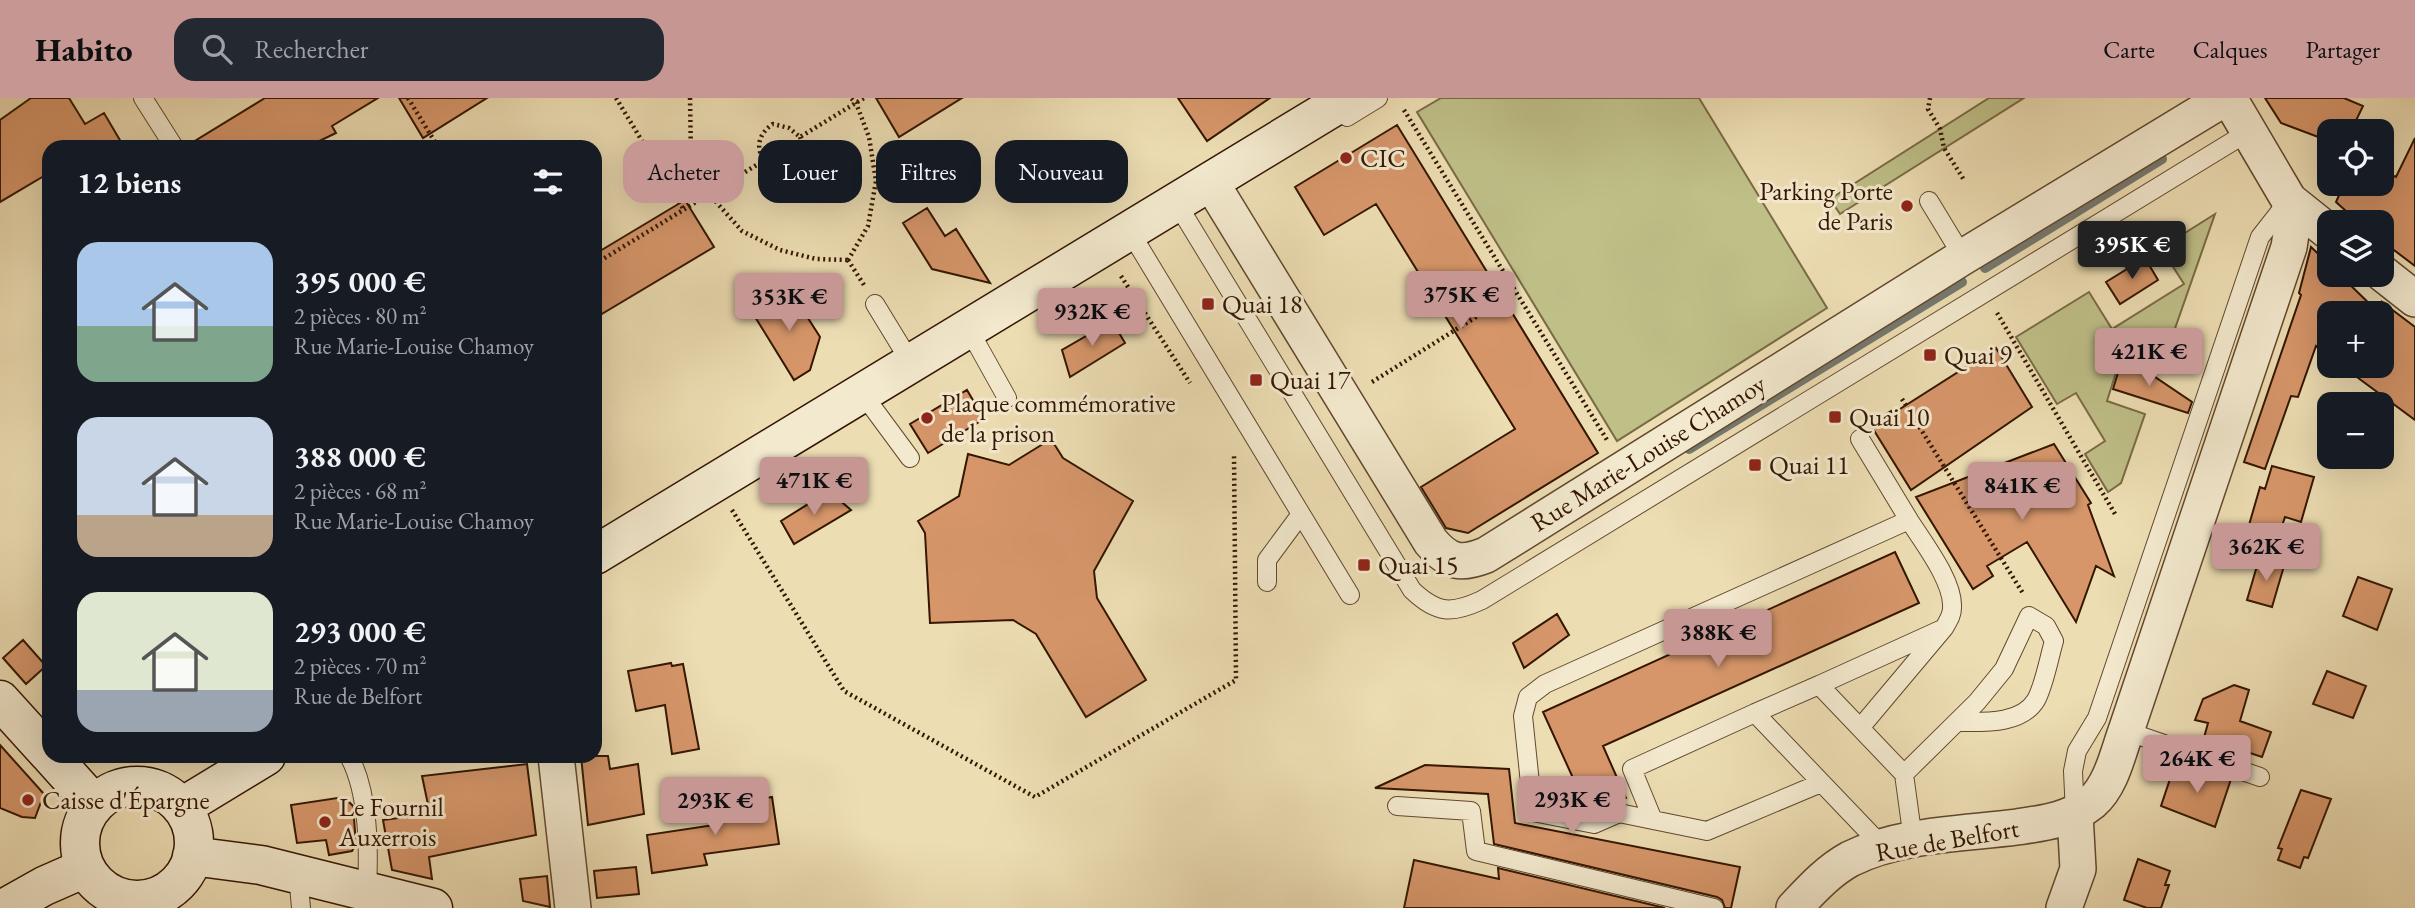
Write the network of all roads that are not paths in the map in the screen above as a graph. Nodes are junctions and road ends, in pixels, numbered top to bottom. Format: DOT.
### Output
graph roads {
  1 [pos="144,98"];
  2 [pos="1348,98"];
  3 [pos="1378,98"];
  4 [pos="2227,98"];
  5 [pos="2248,132"];
  6 [pos="170,140"];
  7 [pos="1219,176"];
  8 [pos="2289,200"];
  9 [pos="1929,201"];
  10 [pos="1176,202"];
  11 [pos="2317,222"];
  12 [pos="1116,238"];
  13 [pos="1964,257"];
  14 [pos="2394,282"];
  15 [pos="2415,299"];
  16 [pos="875,304"];
  17 [pos="968,328"];
  18 [pos="911,363"];
  19 [pos="862,393"];
  20 [pos="1007,398"];
  21 [pos="1860,439"];
  22 [pos="910,458"];
  23 [pos="1301,514"];
  24 [pos="1909,520"];
  25 [pos="602,551"];
  26 [pos="1267,582"];
  27 [pos="1350,595"];
  28 [pos="1944,628"];
  29 [pos="1819,685"];
  30 [pos="0,700"];
  31 [pos="1755,713"];
  32 [pos="1958,722"];
  33 [pos="1860,728"];
  34 [pos="2126,731"];
  35 [pos="42,746"];
  36 [pos="57,763"];
  37 [pos="254,763"];
  38 [pos="352,763"];
  39 [pos="557,763"];
  40 [pos="1904,774"];
  41 [pos="2260,777"];
  42 [pos="1821,783"];
  43 [pos="94,804"];
  44 [pos="1397,806"];
  45 [pos="182,807"];
  46 [pos="2075,814"];
  47 [pos="1653,820"];
  48 [pos="1898,844"];
  49 [pos="192,856"];
  50 [pos="86,868"];
  51 [pos="299,891"];
  52 [pos="367,891"];
  53 [pos="12,906"];
  54 [pos="433,908"];
  55 [pos="573,908"];
  56 [pos="1714,908"];
  57 [pos="1794,908"];
  58 [pos="2064,908"];
  1 -- 6 [label="lane"];
  2 -- 7 [label="main road"];
  3 -- 7 [label="lane"];
  4 -- 5 [label="street"];
  4 -- 13 [label="street, Rue Marie-Louise Chamoy"];
  5 -- 8 [label="street"];
  5 -- 10 [label="lane"];
  7 -- 10 [label="main road"];
  7 -- 13 [label="street, Rue Marie-Louise Chamoy"];
  8 -- 11 [label="street"];
  8 -- 34 [label="street"];
  8 -- 46 [label="lane"];
  9 -- 13 [label="lane"];
  10 -- 12 [label="main road"];
  12 -- 17 [label="main road"];
  12 -- 23 [label="lane"];
  14 -- 15 [label="street"];
  16 -- 18 [label="lane"];
  17 -- 18 [label="main road"];
  17 -- 20 [label="lane"];
  18 -- 19 [label="main road"];
  19 -- 22 [label="lane"];
  19 -- 25 [label="main road"];
  21 -- 24 [label="lane"];
  23 -- 26 [label="lane"];
  23 -- 27 [label="lane"];
  24 -- 28 [label="lane"];
  24 -- 47 [label="lane"];
  28 -- 29 [label="lane"];
  28 -- 33 [label="lane"];
  29 -- 31 [label="lane"];
  29 -- 33 [label="lane"];
  30 -- 35 [label="main road"];
  31 -- 42 [label="lane"];
  31 -- 47 [label="lane"];
  32 -- 32 [label="lane"];
  32 -- 40 [label="lane"];
  33 -- 40 [label="lane"];
  34 -- 41 [label="lane"];
  34 -- 46 [label="street"];
  36 -- 43 [label="main road"];
  37 -- 45 [label="main road"];
  38 -- 52 [label="lane"];
  39 -- 55 [label="street"];
  40 -- 48 [label="lane"];
  42 -- 47 [label="lane"];
  42 -- 48 [label="lane"];
  43 -- 45 [label="main road"];
  43 -- 50 [label="main road"];
  44 -- 56 [label="lane"];
  45 -- 49 [label="main road"];
  46 -- 48 [label="street, Rue de Belfort"];
  46 -- 58 [label="street"];
  48 -- 57 [label="street, Rue de Belfort"];
  49 -- 50 [label="main road"];
  49 -- 51 [label="main road"];
  50 -- 53 [label="main road"];
  51 -- 52 [label="main road"];
  52 -- 54 [label="main road"];
}
